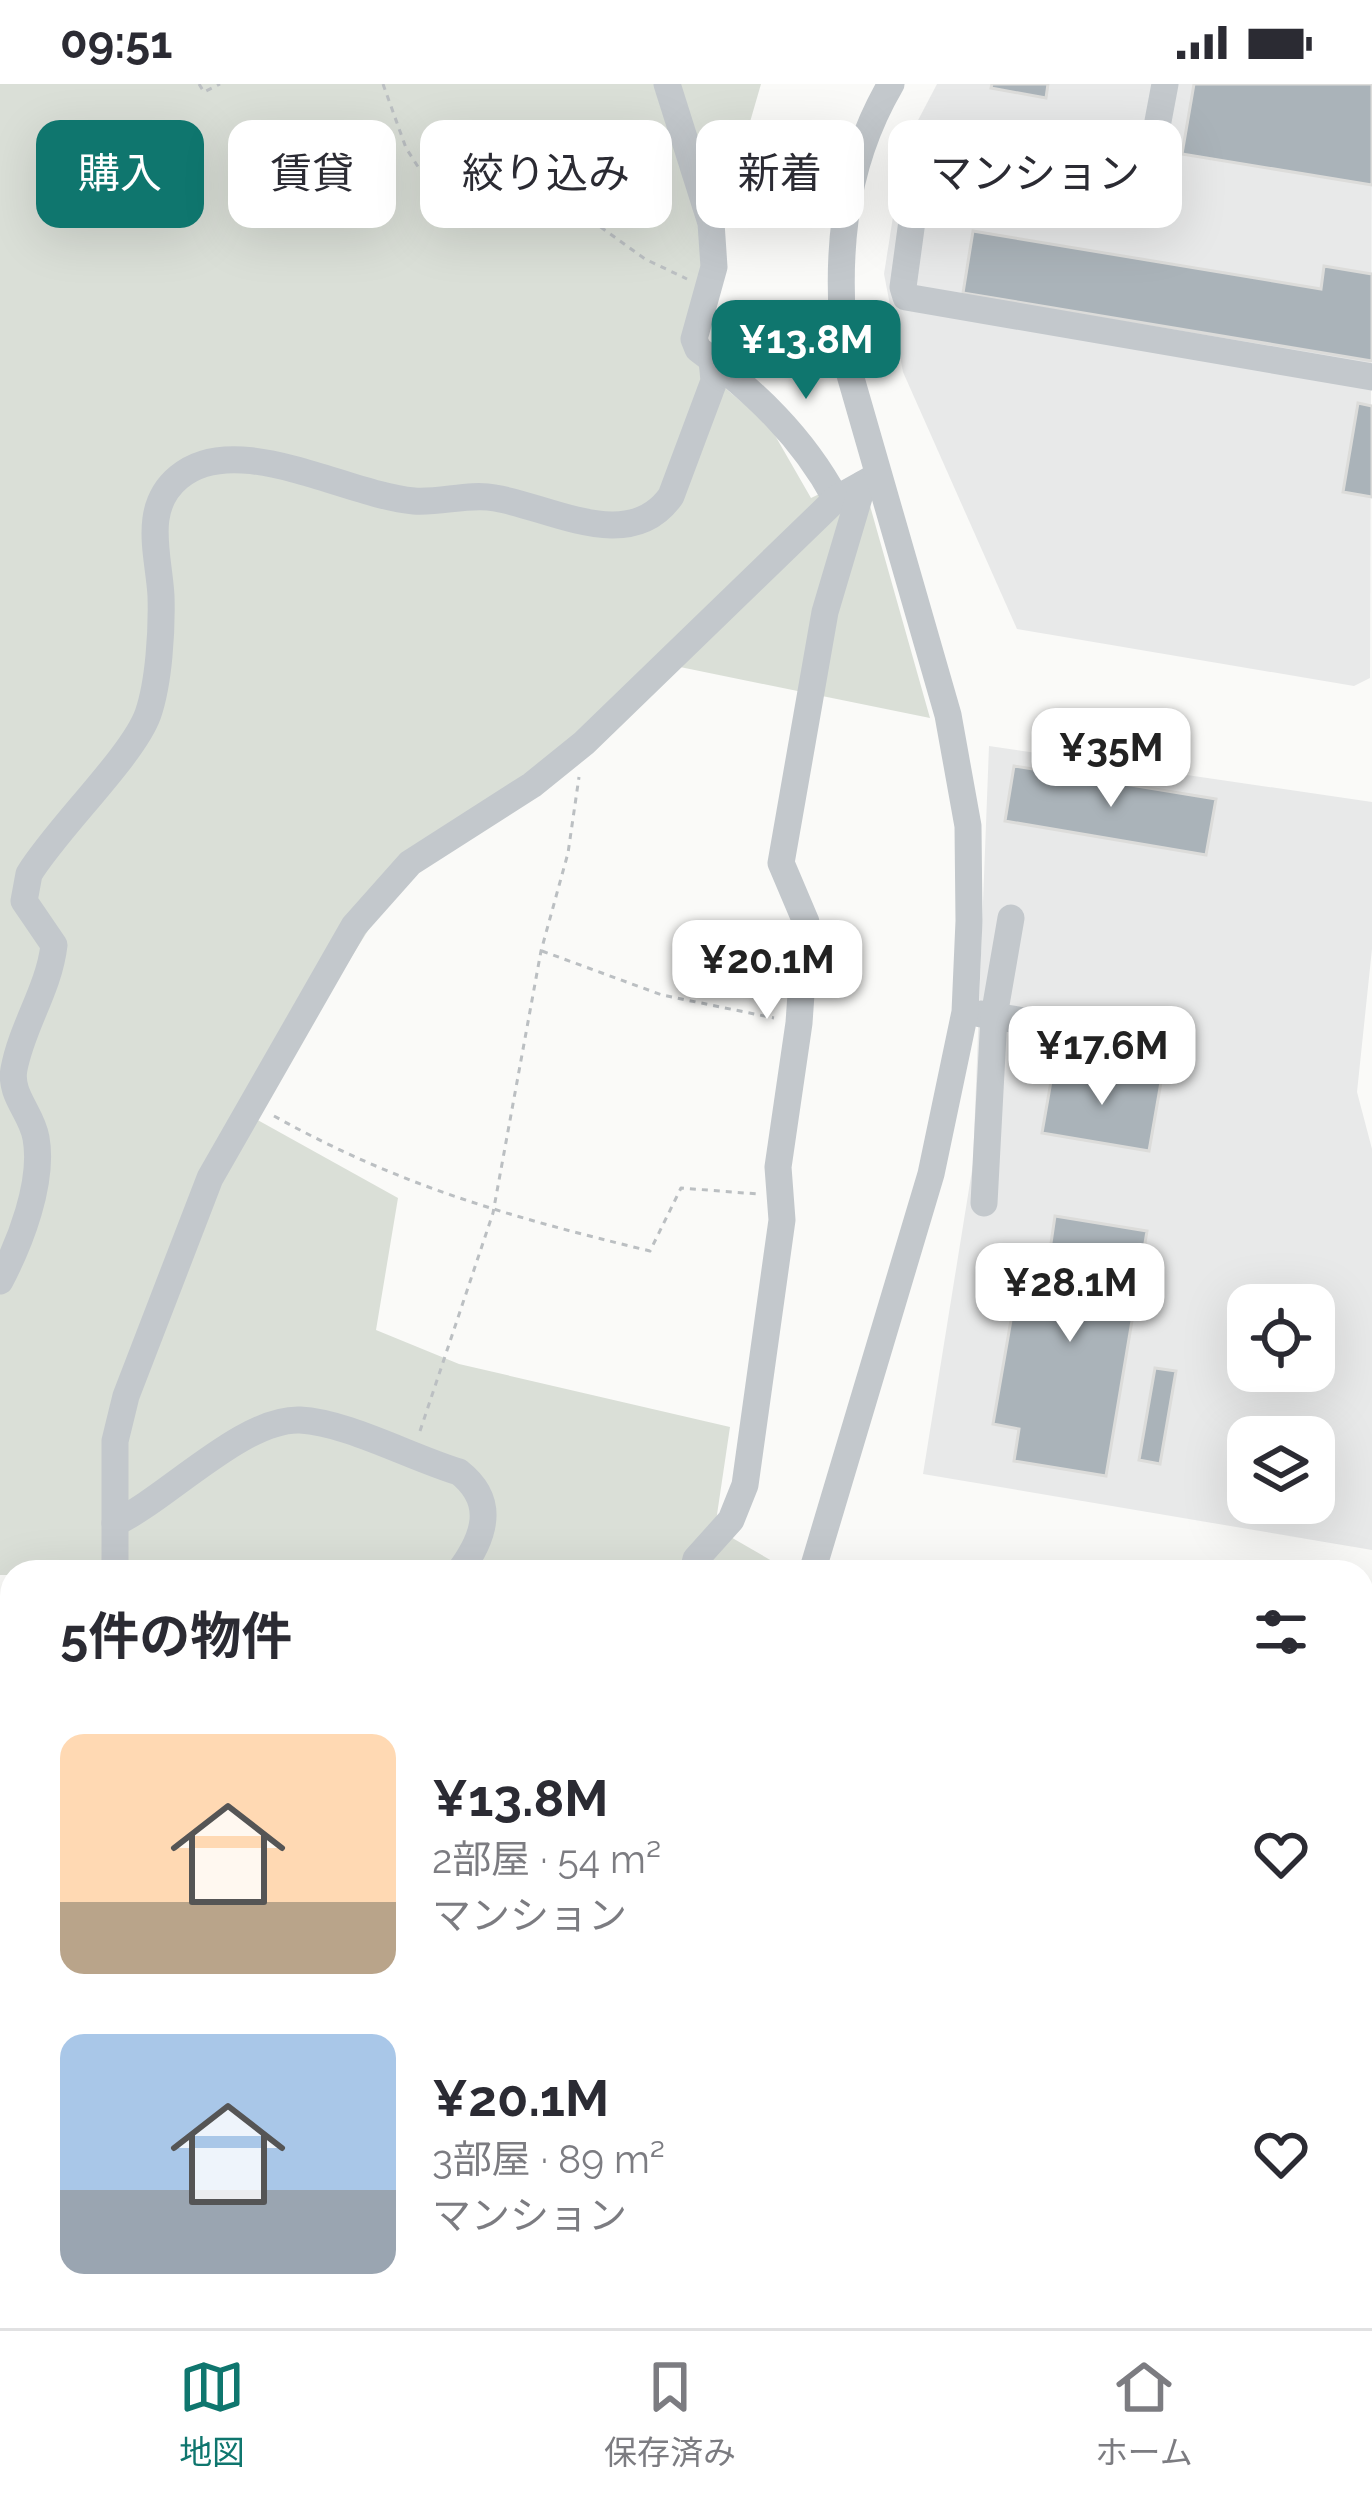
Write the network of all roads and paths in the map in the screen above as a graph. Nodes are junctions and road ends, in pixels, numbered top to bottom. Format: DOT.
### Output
graph roads {
  1 [pos="199,84"];
  2 [pos="220,84"];
  3 [pos="382,84"];
  4 [pos="668,84"];
  5 [pos="890,84"];
  6 [pos="1166,84"];
  7 [pos="710,290"];
  8 [pos="712,360"];
  9 [pos="1372,377"];
  10 [pos="870,480"];
  11 [pos="836,499"];
  12 [pos="584,743"];
  13 [pos="1011,918"];
  14 [pos="541,951"];
  15 [pos="965,1012"];
  16 [pos="994,1016"];
  17 [pos="799,1022"];
  18 [pos="1030,1022"];
  19 [pos="250,1103"];
  20 [pos="777,1195"];
  21 [pos="984,1203"];
  22 [pos="494,1213"];
  23 [pos="0,1281"];
  24 [pos="422,1461"];
  25 [pos="115,1522"];
  26 [pos="115,1560"];
  27 [pos="468,1560"];
  28 [pos="696,1560"];
  29 [pos="816,1560"];
  1 -- 2 [label="path"];
  3 -- 7 [label="path"];
  4 -- 7 [label="street"];
  5 -- 10 [label="street"];
  6 -- 9 [label="street"];
  7 -- 8 [label="street"];
  8 -- 11 [label="street"];
  8 -- 23 [label="street"];
  10 -- 11 [label="street"];
  10 -- 15 [label="street"];
  10 -- 17 [label="street"];
  11 -- 12 [label="street"];
  12 -- 14 [label="path"];
  12 -- 19 [label="street"];
  13 -- 16 [label="street"];
  14 -- 17 [label="path"];
  14 -- 22 [label="path"];
  15 -- 16 [label="street"];
  15 -- 29 [label="street"];
  16 -- 18 [label="street"];
  16 -- 21 [label="street"];
  17 -- 20 [label="street"];
  19 -- 22 [label="path"];
  19 -- 25 [label="street"];
  20 -- 22 [label="path"];
  20 -- 28 [label="street"];
  22 -- 24 [label="path"];
  24 -- 25 [label="street"];
  24 -- 27 [label="street"];
  25 -- 26 [label="street"];
}
